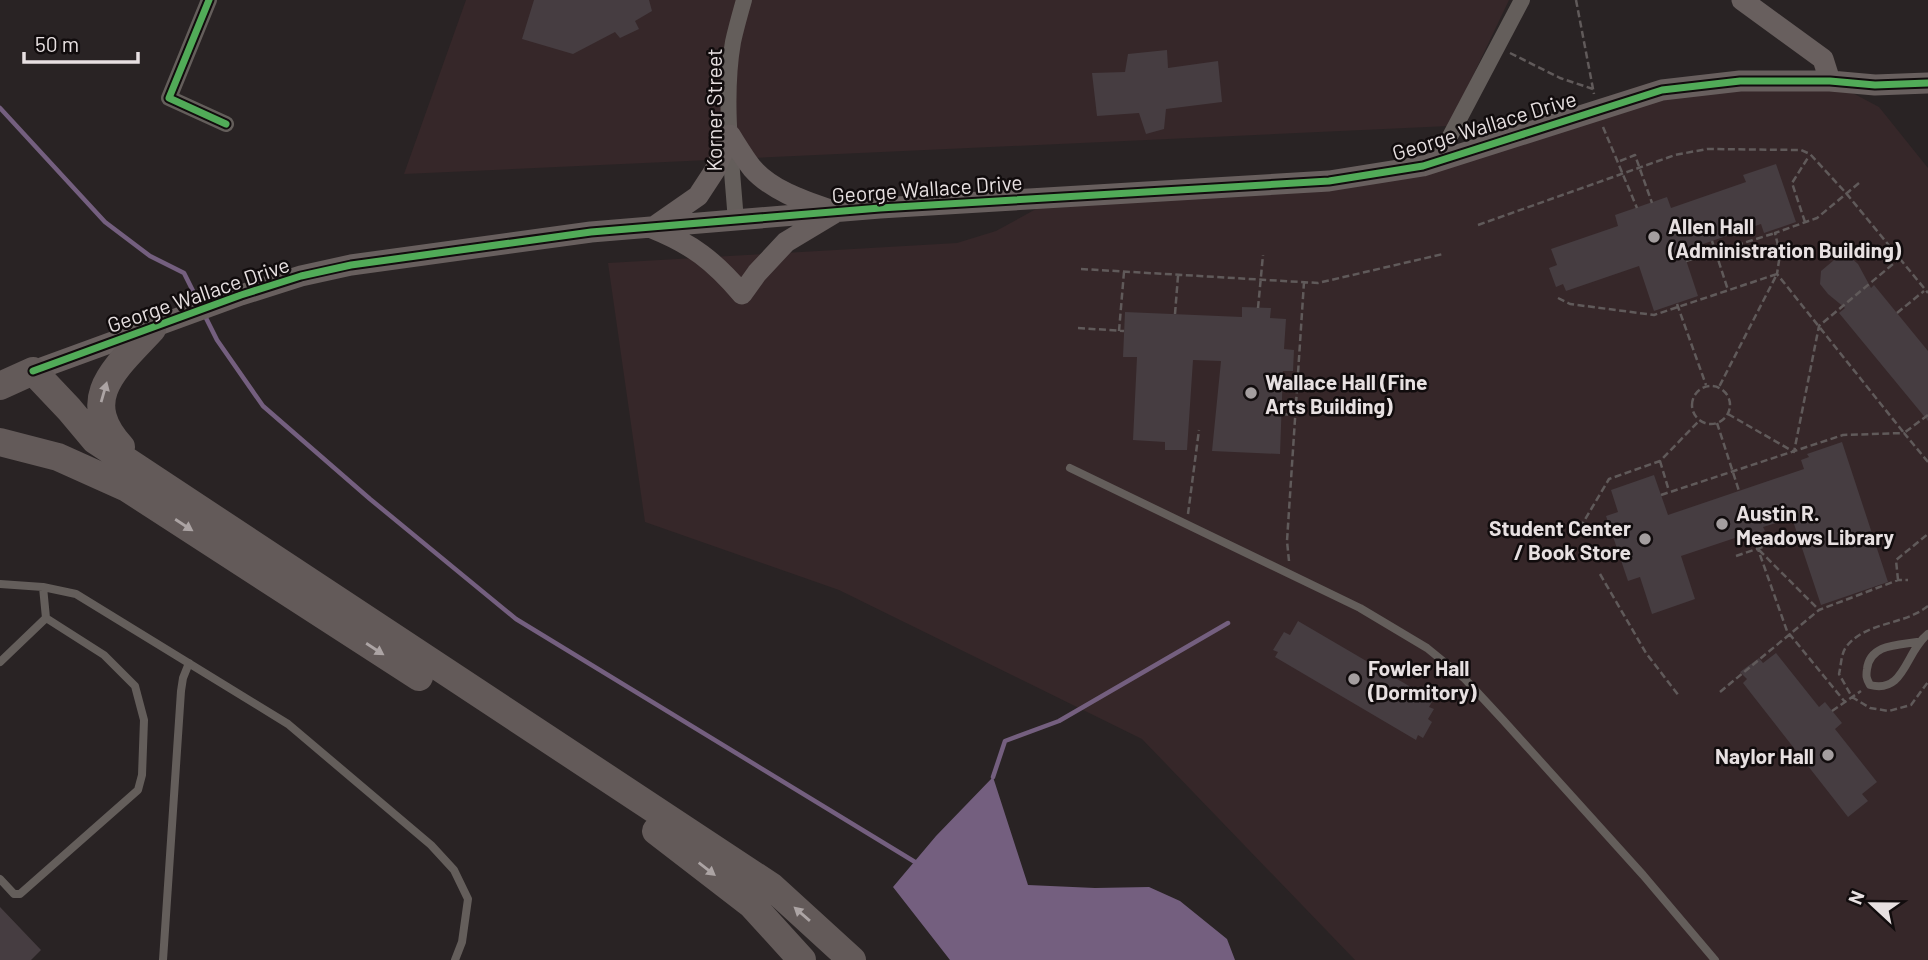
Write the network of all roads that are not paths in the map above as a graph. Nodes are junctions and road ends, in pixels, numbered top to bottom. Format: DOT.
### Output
graph roads {
  1 [pos="209,0"];
  2 [pos="744,0"];
  3 [pos="1522,0"];
  4 [pos="1742,0"];
  5 [pos="1830,81"];
  6 [pos="1928,83"];
  7 [pos="226,124"];
  8 [pos="730,135"];
  9 [pos="1437,161"];
  10 [pos="836,212"];
  11 [pos="736,222"];
  12 [pos="652,228"];
  13 [pos="152,329"];
  14 [pos="33,371"];
  15 [pos="0,386"];
  16 [pos="0,442"];
  17 [pos="1070,467"];
  18 [pos="134,479"];
  19 [pos="0,584"];
  20 [pos="43,587"];
  21 [pos="46,618"];
  22 [pos="1928,634"];
  23 [pos="1917,642"];
  24 [pos="0,662"];
  25 [pos="189,663"];
  26 [pos="0,879"];
  27 [pos="163,960"];
  28 [pos="456,960"];
  29 [pos="802,960"];
  30 [pos="852,960"];
  31 [pos="1715,960"];
  1 -- 7 [label="street"];
  2 -- 8 [label="street, Korner Street"];
  3 -- 9 [label="street"];
  4 -- 5 [label="street"];
  5 -- 6 [label="street, George Wallace Drive"];
  5 -- 9 [label="street, George Wallace Drive"];
  8 -- 10 [label="street"];
  8 -- 11 [label="street, Korner Street"];
  8 -- 12 [label="street"];
  9 -- 10 [label="street, George Wallace Drive"];
  10 -- 11 [label="street, George Wallace Drive"];
  10 -- 12 [label="street"];
  11 -- 12 [label="street, George Wallace Drive"];
  12 -- 13 [label="street, George Wallace Drive"];
  13 -- 14 [label="street, George Wallace Drive"];
  18 -- 13 [label="highway, one-way"];
  14 -- 15 [label="highway, George Wallace Drive"];
  14 -- 18 [label="highway"];
  16 -- 18 [label="highway"];
  17 -- 31 [label="lane"];
  18 -- 29 [label="highway, one-way"];
  30 -- 18 [label="highway, one-way"];
  19 -- 20 [label="lane"];
  20 -- 21 [label="lane"];
  20 -- 25 [label="lane"];
  21 -- 24 [label="lane"];
  21 -- 26 [label="lane"];
  22 -- 23 [label="lane"];
  23 -- 23 [label="lane"];
  25 -- 27 [label="lane"];
  25 -- 28 [label="lane"];
}
